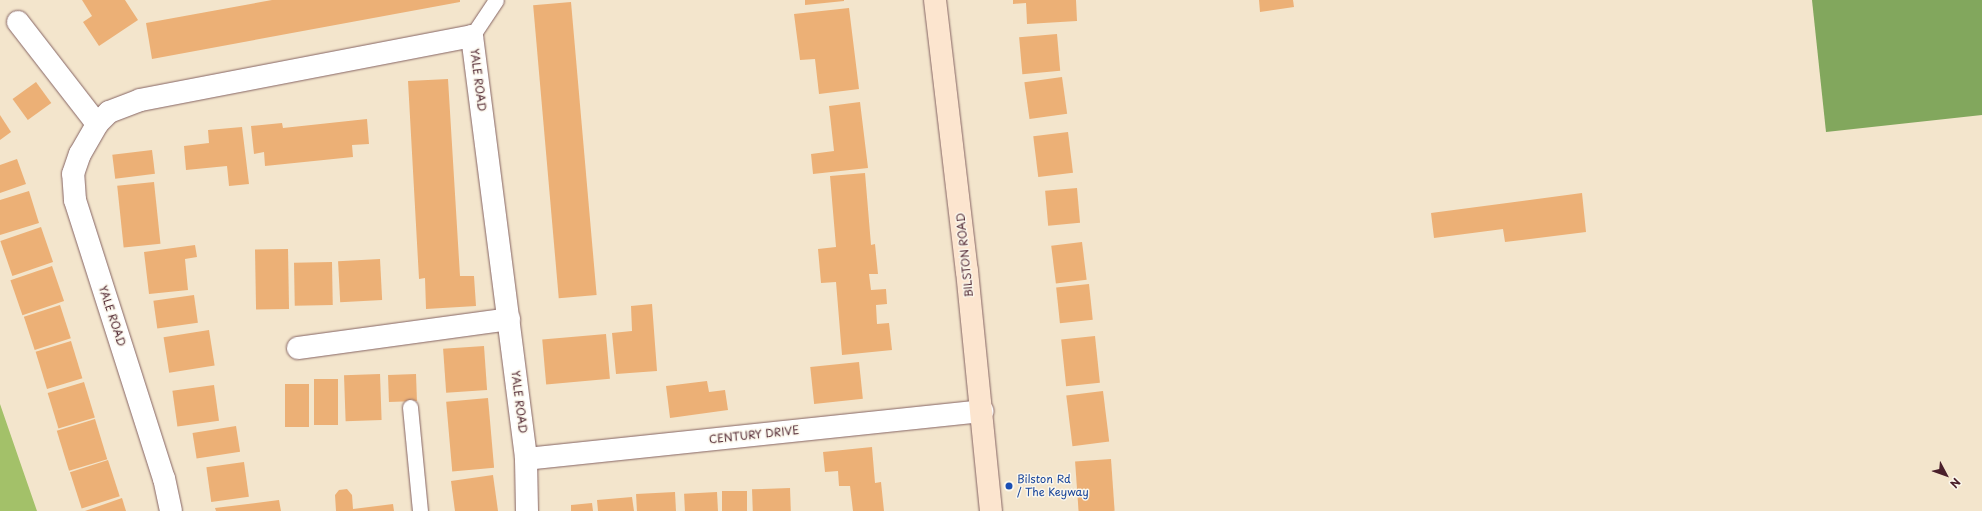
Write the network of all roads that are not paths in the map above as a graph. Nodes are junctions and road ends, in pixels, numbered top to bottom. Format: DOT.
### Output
graph roads {
  1 [pos="496,0"];
  2 [pos="935,0"];
  3 [pos="18,22"];
  4 [pos="472,36"];
  5 [pos="97,124"];
  6 [pos="509,318"];
  7 [pos="298,348"];
  8 [pos="410,407"];
  9 [pos="982,411"];
  10 [pos="526,459"];
  11 [pos="171,511"];
  12 [pos="420,511"];
  13 [pos="527,511"];
  14 [pos="991,511"];
  1 -- 4 [label="lane"];
  2 -- 9 [label="main road, BILSTON ROAD"];
  3 -- 5 [label="street"];
  4 -- 5 [label="street, YALE ROAD"];
  4 -- 6 [label="street, YALE ROAD"];
  5 -- 11 [label="street, YALE ROAD"];
  6 -- 7 [label="street"];
  6 -- 10 [label="street, YALE ROAD"];
  8 -- 12 [label="lane"];
  9 -- 10 [label="street, CENTURY DRIVE"];
  9 -- 14 [label="main road, BILSTON ROAD"];
  10 -- 13 [label="street, YALE ROAD"];
}
